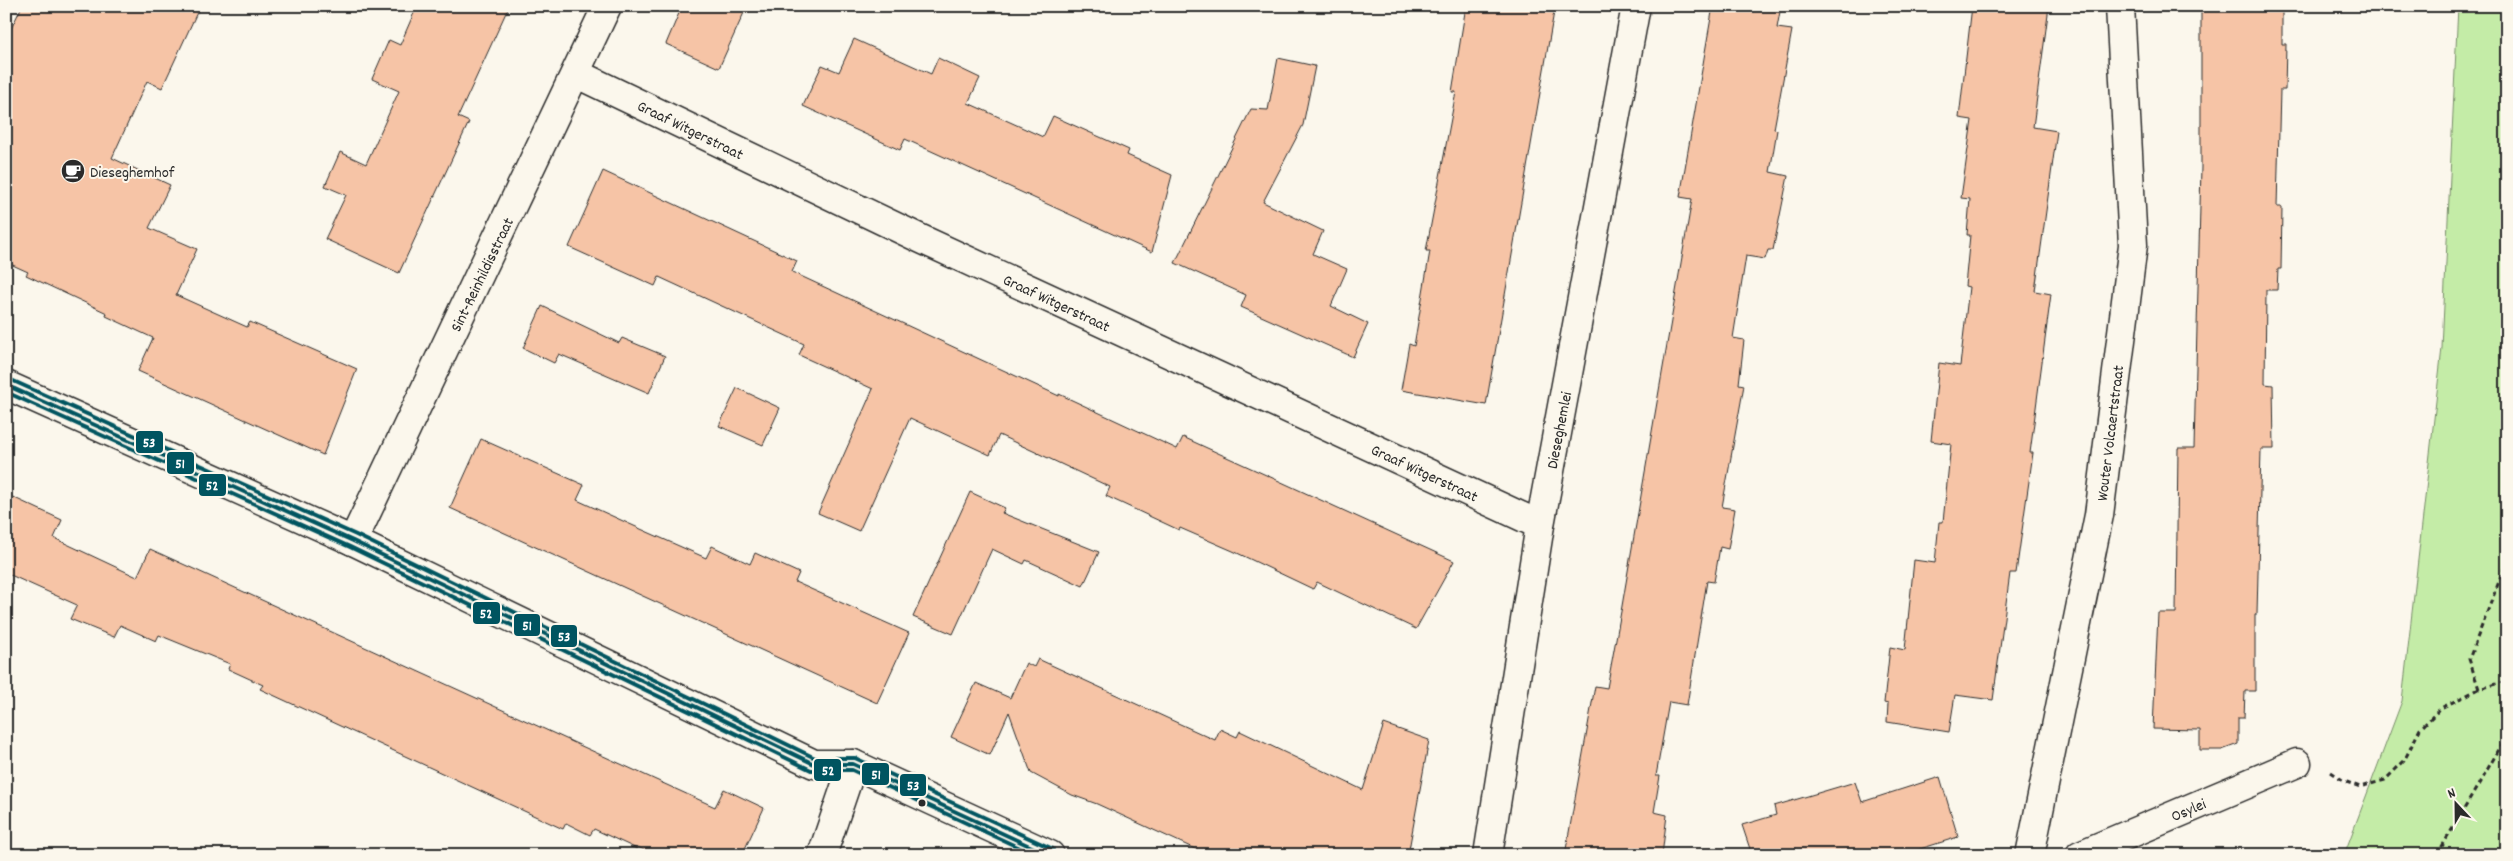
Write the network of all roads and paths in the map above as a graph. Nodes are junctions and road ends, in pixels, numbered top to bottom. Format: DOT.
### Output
graph roads {
  1 [pos="607,6"];
  2 [pos="1636,6"];
  3 [pos="2120,6"];
  4 [pos="577,74"];
  5 [pos="6,385"];
  6 [pos="1540,525"];
  7 [pos="354,541"];
  8 [pos="2507,561"];
  9 [pos="2507,682"];
  10 [pos="2479,689"];
  11 [pos="2507,736"];
  12 [pos="2297,763"];
  13 [pos="853,764"];
  14 [pos="822,855"];
  15 [pos="1050,855"];
  16 [pos="1488,855"];
  17 [pos="2030,855"];
  18 [pos="2080,855"];
  19 [pos="2437,855"];
  1 -- 4 [label="street, Sint-Reinhildisstraat"];
  2 -- 6 [label="street, Dieseghemlei"];
  3 -- 17 [label="street, Wouter Volcaertstraat"];
  4 -- 6 [label="street, Graaf Witgerstraat"];
  4 -- 7 [label="street, Sint-Reinhildisstraat"];
  5 -- 7 [label="street"];
  6 -- 16 [label="street, Dieseghemlei"];
  7 -- 13 [label="street"];
  8 -- 10 [label="path"];
  9 -- 10 [label="path"];
  10 -- 12 [label="path"];
  11 -- 19 [label="path"];
  12 -- 18 [label="street, Osylei"];
  13 -- 14 [label="street"];
  13 -- 15 [label="street"];
}
